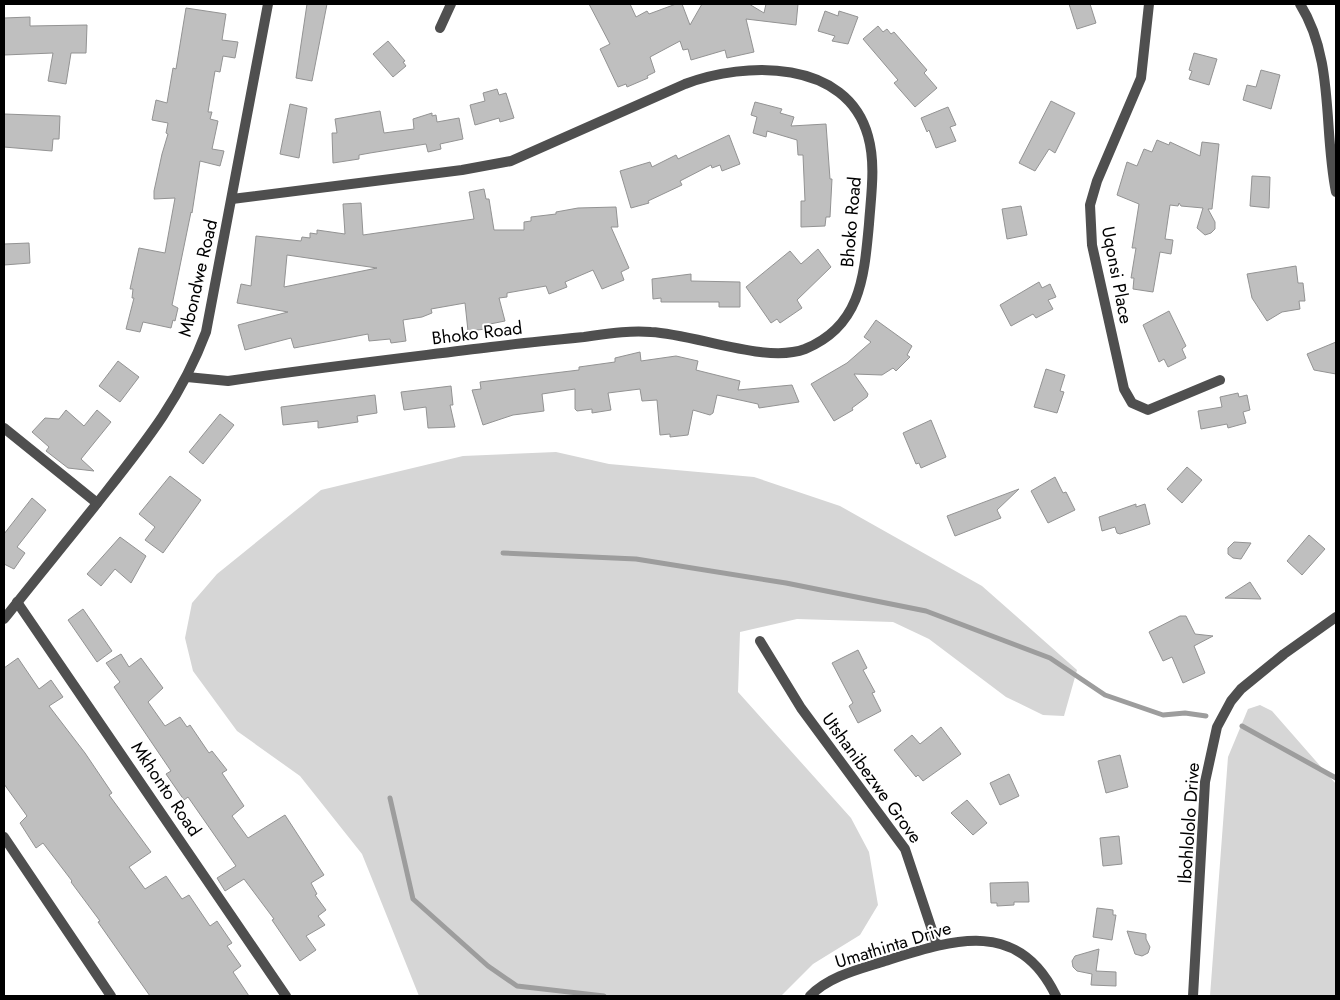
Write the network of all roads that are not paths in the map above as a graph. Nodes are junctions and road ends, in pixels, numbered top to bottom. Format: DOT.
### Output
graph roads {
  1 [pos="268,4"];
  2 [pos="451,4"];
  3 [pos="1149,4"];
  4 [pos="1300,4"];
  5 [pos="440,28"];
  6 [pos="1336,192"];
  7 [pos="232,199"];
  8 [pos="187,377"];
  9 [pos="1220,380"];
  10 [pos="4,428"];
  11 [pos="97,503"];
  12 [pos="18,602"];
  13 [pos="1336,617"];
  14 [pos="4,619"];
  15 [pos="760,641"];
  16 [pos="4,837"];
  17 [pos="937,945"];
  18 [pos="111,996"];
  19 [pos="286,996"];
  20 [pos="810,996"];
  21 [pos="1056,996"];
  22 [pos="1193,996"];
  1 -- 7 [label="street, Mbondwe Road"];
  2 -- 5 [label="street"];
  3 -- 9 [label="street, Uqonsi Place"];
  4 -- 6 [label="street"];
  7 -- 8 [label="street, Mbondwe Road"];
  7 -- 8 [label="street, Bhoko Road"];
  8 -- 11 [label="street, Mbondwe Road"];
  10 -- 11 [label="street"];
  11 -- 12 [label="street, Mbondwe Road"];
  12 -- 14 [label="street, Mbondwe Road"];
  12 -- 19 [label="street, Mkhonto Road"];
  13 -- 22 [label="street, Ibohlololo Drive"];
  15 -- 17 [label="street, Utshanibezwe Grove"];
  16 -- 18 [label="street"];
  17 -- 20 [label="street, Umathinta Drive"];
  17 -- 21 [label="street, Umathinta Drive"];
}
